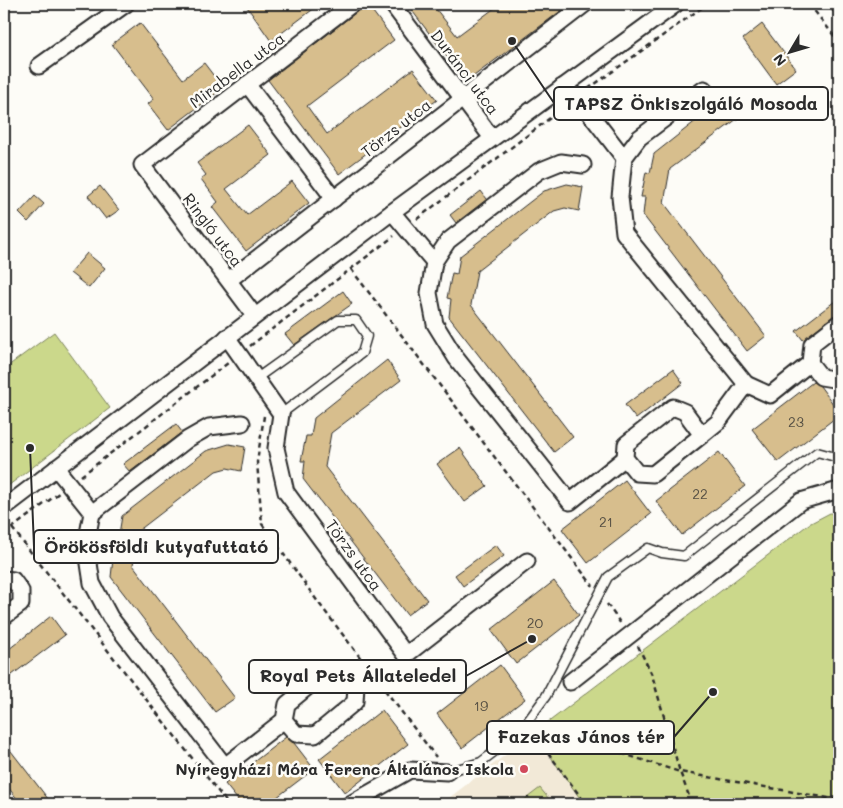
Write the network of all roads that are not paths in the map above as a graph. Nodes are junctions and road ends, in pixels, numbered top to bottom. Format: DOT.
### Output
graph roads {
  1 [pos="126,4"];
  2 [pos="352,4"];
  3 [pos="392,4"];
  4 [pos="585,4"];
  5 [pos="672,5"];
  6 [pos="39,66"];
  7 [pos="247,84"];
  8 [pos="562,87"];
  9 [pos="704,89"];
  10 [pos="463,98"];
  11 [pos="492,138"];
  12 [pos="624,158"];
  13 [pos="142,165"];
  14 [pos="584,165"];
  15 [pos="334,199"];
  16 [pos="392,212"];
  17 [pos="434,262"];
  18 [pos="229,280"];
  19 [pos="255,316"];
  20 [pos="839,323"];
  21 [pos="227,336"];
  22 [pos="810,363"];
  23 [pos="257,378"];
  24 [pos="839,380"];
  25 [pos="746,384"];
  26 [pos="281,414"];
  27 [pos="242,423"];
  28 [pos="702,435"];
  29 [pos="625,458"];
  30 [pos="839,458"];
  31 [pos="56,468"];
  32 [pos="839,490"];
  33 [pos="4,508"];
  34 [pos="92,512"];
  35 [pos="527,561"];
  36 [pos="4,579"];
  37 [pos="4,617"];
  38 [pos="570,682"];
  39 [pos="284,720"];
  40 [pos="448,772"];
  41 [pos="350,804"];
  1 -- 6 [label="street"];
  2 -- 7 [label="street, Mirabella utca"];
  3 -- 10 [label="street, Duránci utca"];
  4 -- 10 [label="street, Törzs utca"];
  5 -- 8 [label="street"];
  7 -- 13 [label="street, Mirabella utca"];
  7 -- 15 [label="street"];
  8 -- 11 [label="street"];
  8 -- 12 [label="street"];
  9 -- 12 [label="street"];
  10 -- 11 [label="street, Duránci utca"];
  10 -- 15 [label="street, Törzs utca"];
  11 -- 16 [label="street"];
  12 -- 25 [label="street"];
  13 -- 18 [label="street, Ringló utca"];
  14 -- 17 [label="street"];
  15 -- 18 [label="street, Törzs utca"];
  16 -- 17 [label="street"];
  16 -- 19 [label="street"];
  17 -- 29 [label="street"];
  18 -- 19 [label="street, Ringló utca"];
  19 -- 21 [label="street"];
  20 -- 22 [label="street"];
  21 -- 23 [label="street"];
  21 -- 31 [label="street"];
  22 -- 24 [label="street"];
  22 -- 25 [label="street"];
  23 -- 26 [label="street"];
  23 -- 26 [label="lane"];
  25 -- 28 [label="street"];
  26 -- 35 [label="street, Törzs utca"];
  27 -- 34 [label="street"];
  28 -- 29 [label="street"];
  28 -- 29 [label="street"];
  30 -- 40 [label="lane"];
  31 -- 33 [label="street"];
  31 -- 34 [label="street"];
  32 -- 38 [label="street"];
  34 -- 39 [label="street"];
  36 -- 37 [label="street"];
  39 -- 39 [label="street"];
  40 -- 41 [label="street"];
}
